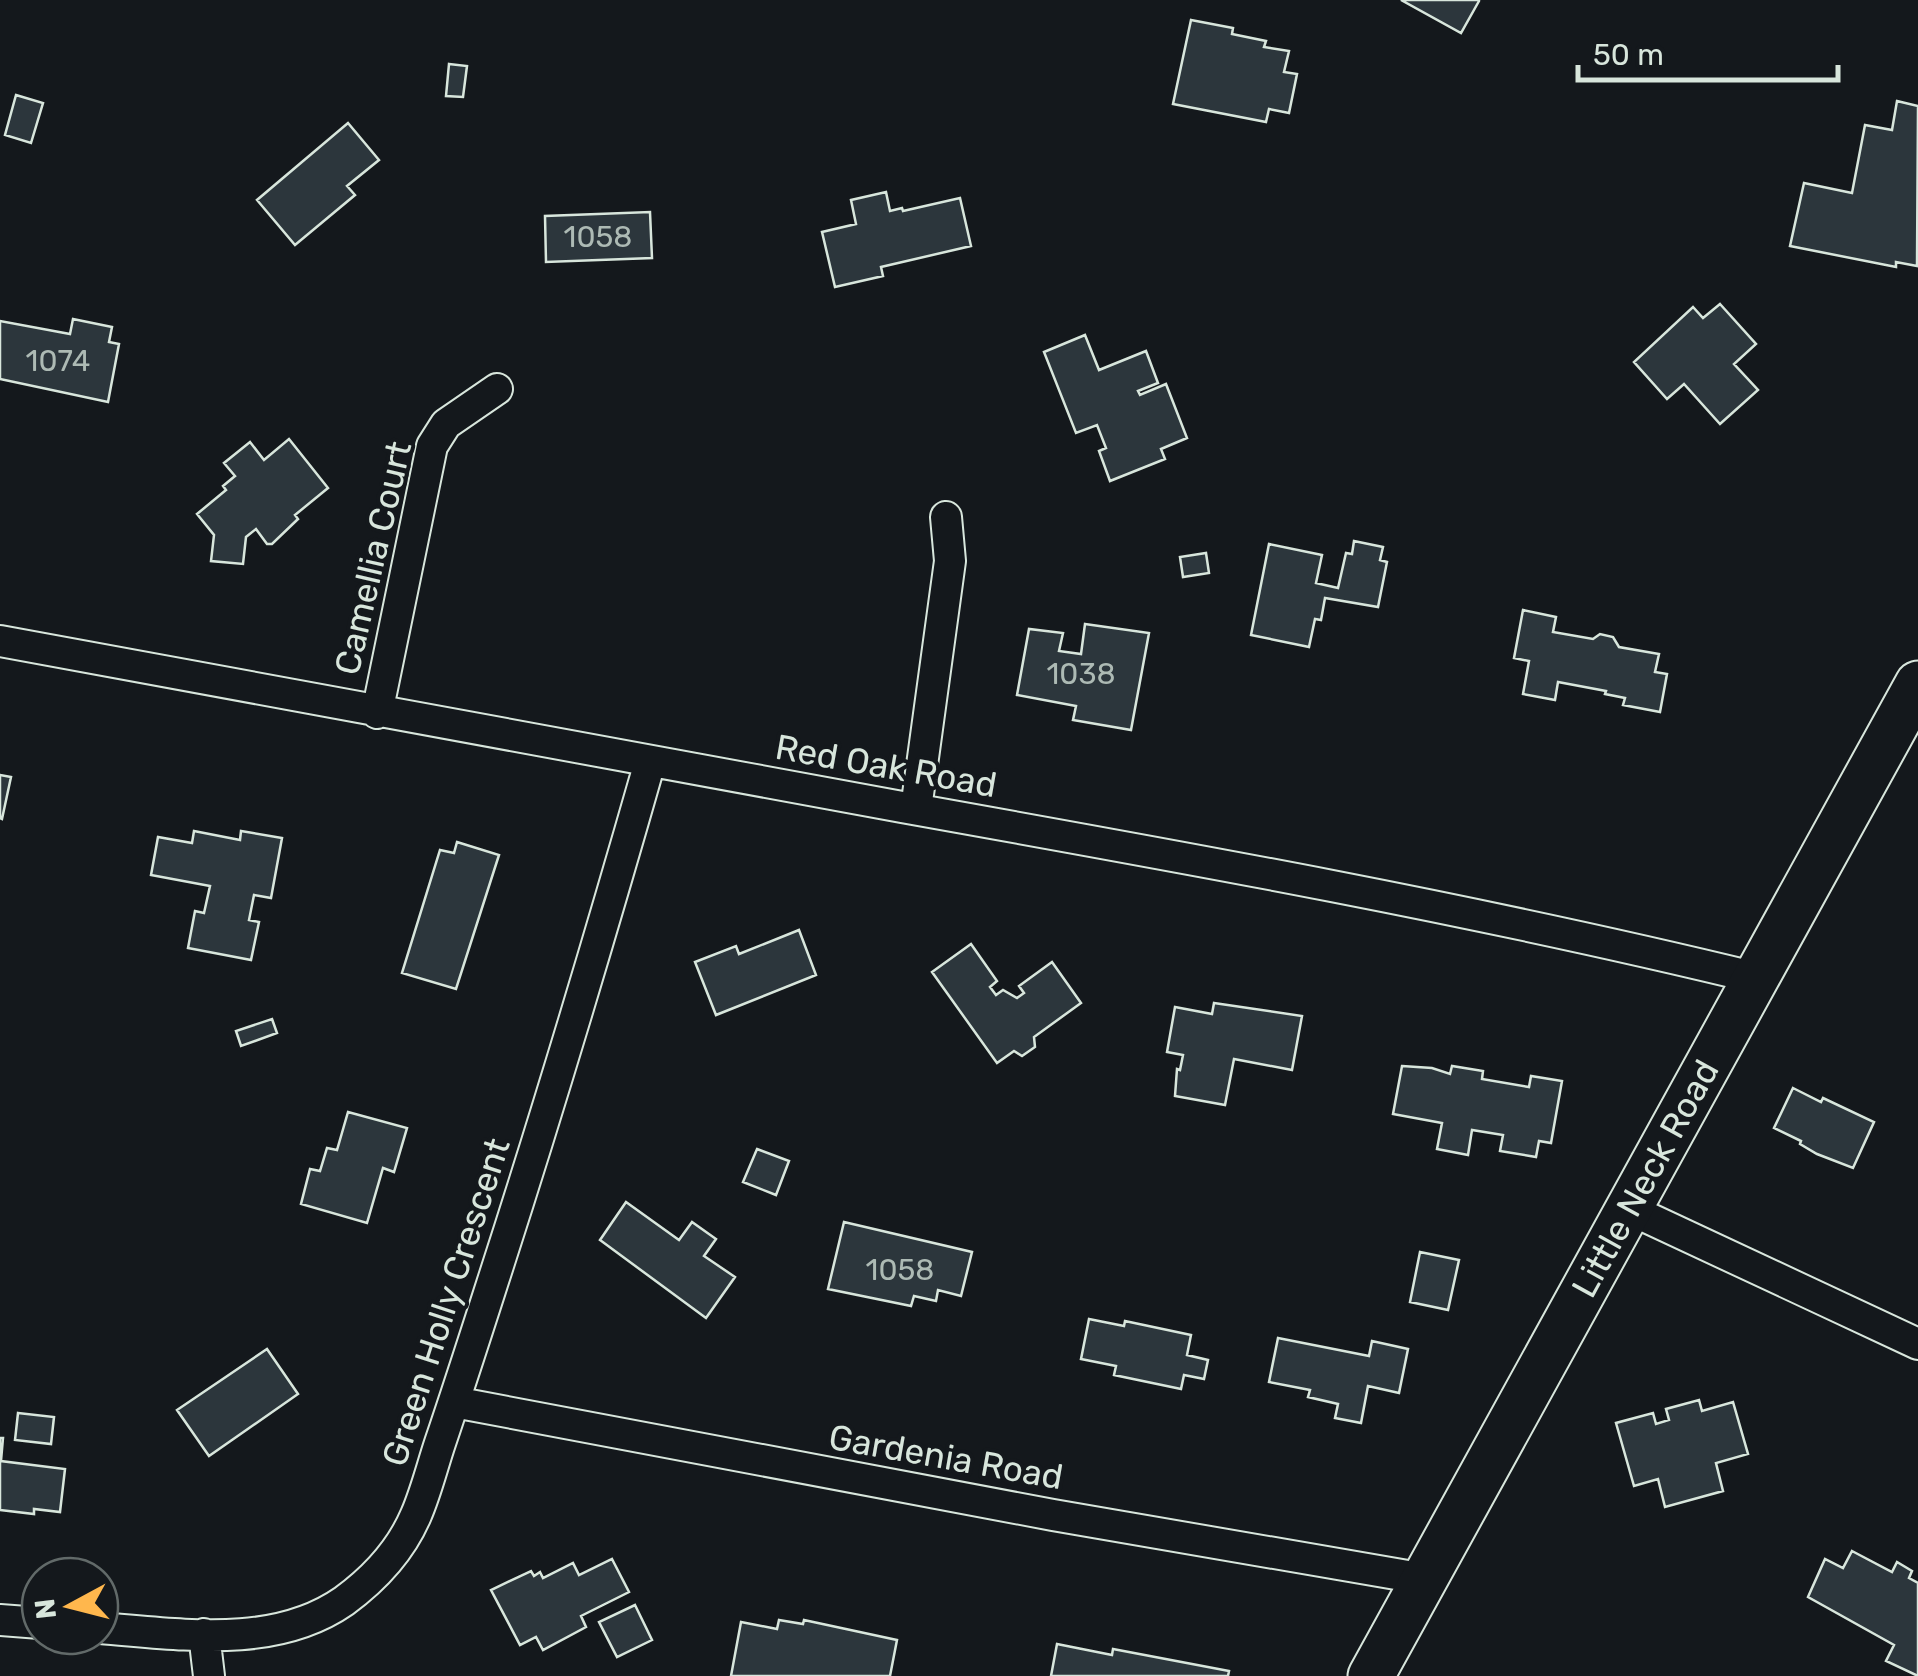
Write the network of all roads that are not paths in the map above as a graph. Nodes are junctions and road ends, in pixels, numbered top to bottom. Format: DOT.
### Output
graph roads {
  1 [pos="498,389"];
  2 [pos="946,517"];
  3 [pos="0,642"];
  4 [pos="1918,684"];
  5 [pos="377,713"];
  6 [pos="650,762"];
  7 [pos="916,810"];
  8 [pos="1757,978"];
  9 [pos="1629,1209"];
  10 [pos="1918,1344"];
  11 [pos="454,1402"];
  12 [pos="1425,1579"];
  13 [pos="120,1629"];
  14 [pos="204,1634"];
  15 [pos="209,1676"];
  16 [pos="1371,1676"];
  1 -- 5 [label="street, Camellia Court"];
  2 -- 7 [label="street"];
  3 -- 5 [label="street, Red Oak Road"];
  4 -- 8 [label="street, Little Neck Road"];
  5 -- 6 [label="street, Red Oak Road"];
  6 -- 7 [label="street, Red Oak Road"];
  6 -- 11 [label="street, Green Holly Crescent"];
  7 -- 8 [label="street, Red Oak Road"];
  8 -- 9 [label="street, Little Neck Road"];
  9 -- 10 [label="street"];
  9 -- 12 [label="street, Little Neck Road"];
  11 -- 12 [label="street, Gardenia Road"];
  11 -- 14 [label="street, Green Holly Crescent"];
  12 -- 16 [label="street, Little Neck Road"];
  13 -- 14 [label="street, Green Holly Crescent"];
  14 -- 15 [label="street"];
}
